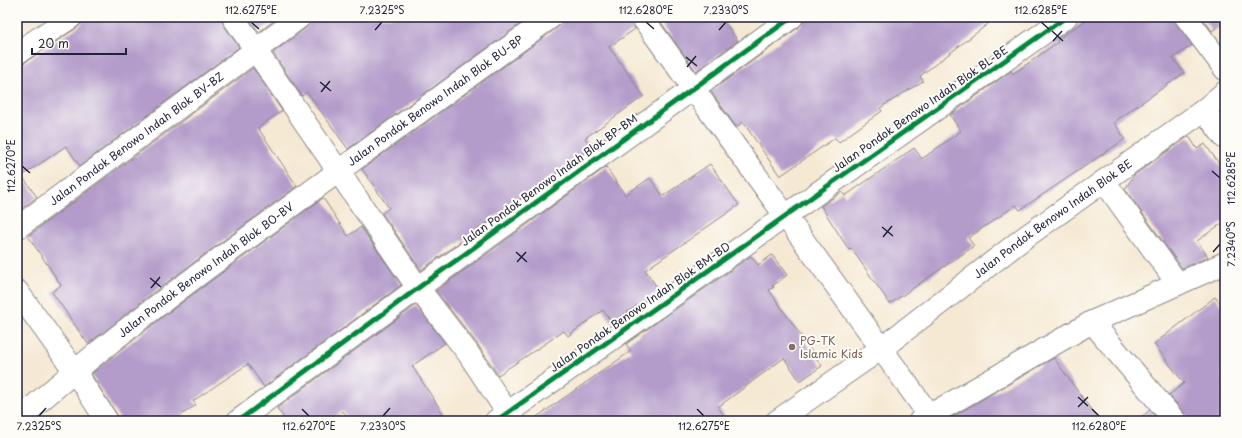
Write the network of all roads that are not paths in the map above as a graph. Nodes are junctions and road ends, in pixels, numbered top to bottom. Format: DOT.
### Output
graph roads {
  1 [pos="71,17"];
  2 [pos="233,17"];
  3 [pos="300,17"];
  4 [pos="551,17"];
  5 [pos="642,17"];
  6 [pos="792,17"];
  7 [pos="1066,17"];
  8 [pos="1186,17"];
  9 [pos="255,50"];
  10 [pos="17,53"];
  11 [pos="1225,69"];
  12 [pos="692,88"];
  13 [pos="1225,92"];
  14 [pos="1204,110"];
  15 [pos="1225,138"];
  16 [pos="338,170"];
  17 [pos="1104,181"];
  18 [pos="785,217"];
  19 [pos="17,228"];
  20 [pos="1225,263"];
  21 [pos="1178,284"];
  22 [pos="418,288"];
  23 [pos="19,298"];
  24 [pos="1092,322"];
  25 [pos="882,348"];
  26 [pos="74,370"];
  27 [pos="505,418"];
  28 [pos="927,419"];
  29 [pos="18,421"];
  30 [pos="107,421"];
  31 [pos="238,421"];
  32 [pos="777,421"];
  33 [pos="1175,421"];
  1 -- 10 [label="street"];
  2 -- 9 [label="street"];
  3 -- 9 [label="street, Jalan Pondok Benowo Indah Blok BV-BZ"];
  4 -- 16 [label="street, Jalan Pondok Benowo Indah Blok BU-BP"];
  5 -- 12 [label="street"];
  6 -- 12 [label="street, Jalan Pondok Benowo Indah Blok BP-BM"];
  7 -- 18 [label="street, Jalan Pondok Benowo Indah Blok BL-BE"];
  8 -- 11 [label="street"];
  9 -- 16 [label="street"];
  9 -- 19 [label="street, Jalan Pondok Benowo Indah Blok BV-BZ"];
  12 -- 18 [label="street"];
  12 -- 22 [label="street, Jalan Pondok Benowo Indah Blok BP-BM"];
  13 -- 14 [label="street, Jalan Pondok Benowo Indah Blok BE"];
  14 -- 15 [label="street"];
  14 -- 17 [label="street, Jalan Pondok Benowo Indah Blok BE"];
  16 -- 22 [label="street"];
  16 -- 26 [label="street, Jalan Pondok Benowo Indah Blok BO-BV"];
  17 -- 21 [label="street"];
  17 -- 25 [label="street, Jalan Pondok Benowo Indah Blok BE"];
  18 -- 25 [label="street"];
  18 -- 27 [label="street, Jalan Pondok Benowo Indah Blok BM-BD"];
  20 -- 21 [label="street"];
  21 -- 24 [label="street"];
  22 -- 27 [label="street"];
  22 -- 31 [label="street, Jalan Pondok Benowo Indah Blok BP-BM"];
  23 -- 26 [label="street"];
  24 -- 28 [label="street"];
  24 -- 33 [label="street"];
  25 -- 28 [label="street"];
  25 -- 32 [label="street, Jalan Pondok Benowo Indah Blok BE"];
  26 -- 29 [label="street, Jalan Pondok Benowo Indah Blok BO-BV"];
  26 -- 30 [label="street"];
}
